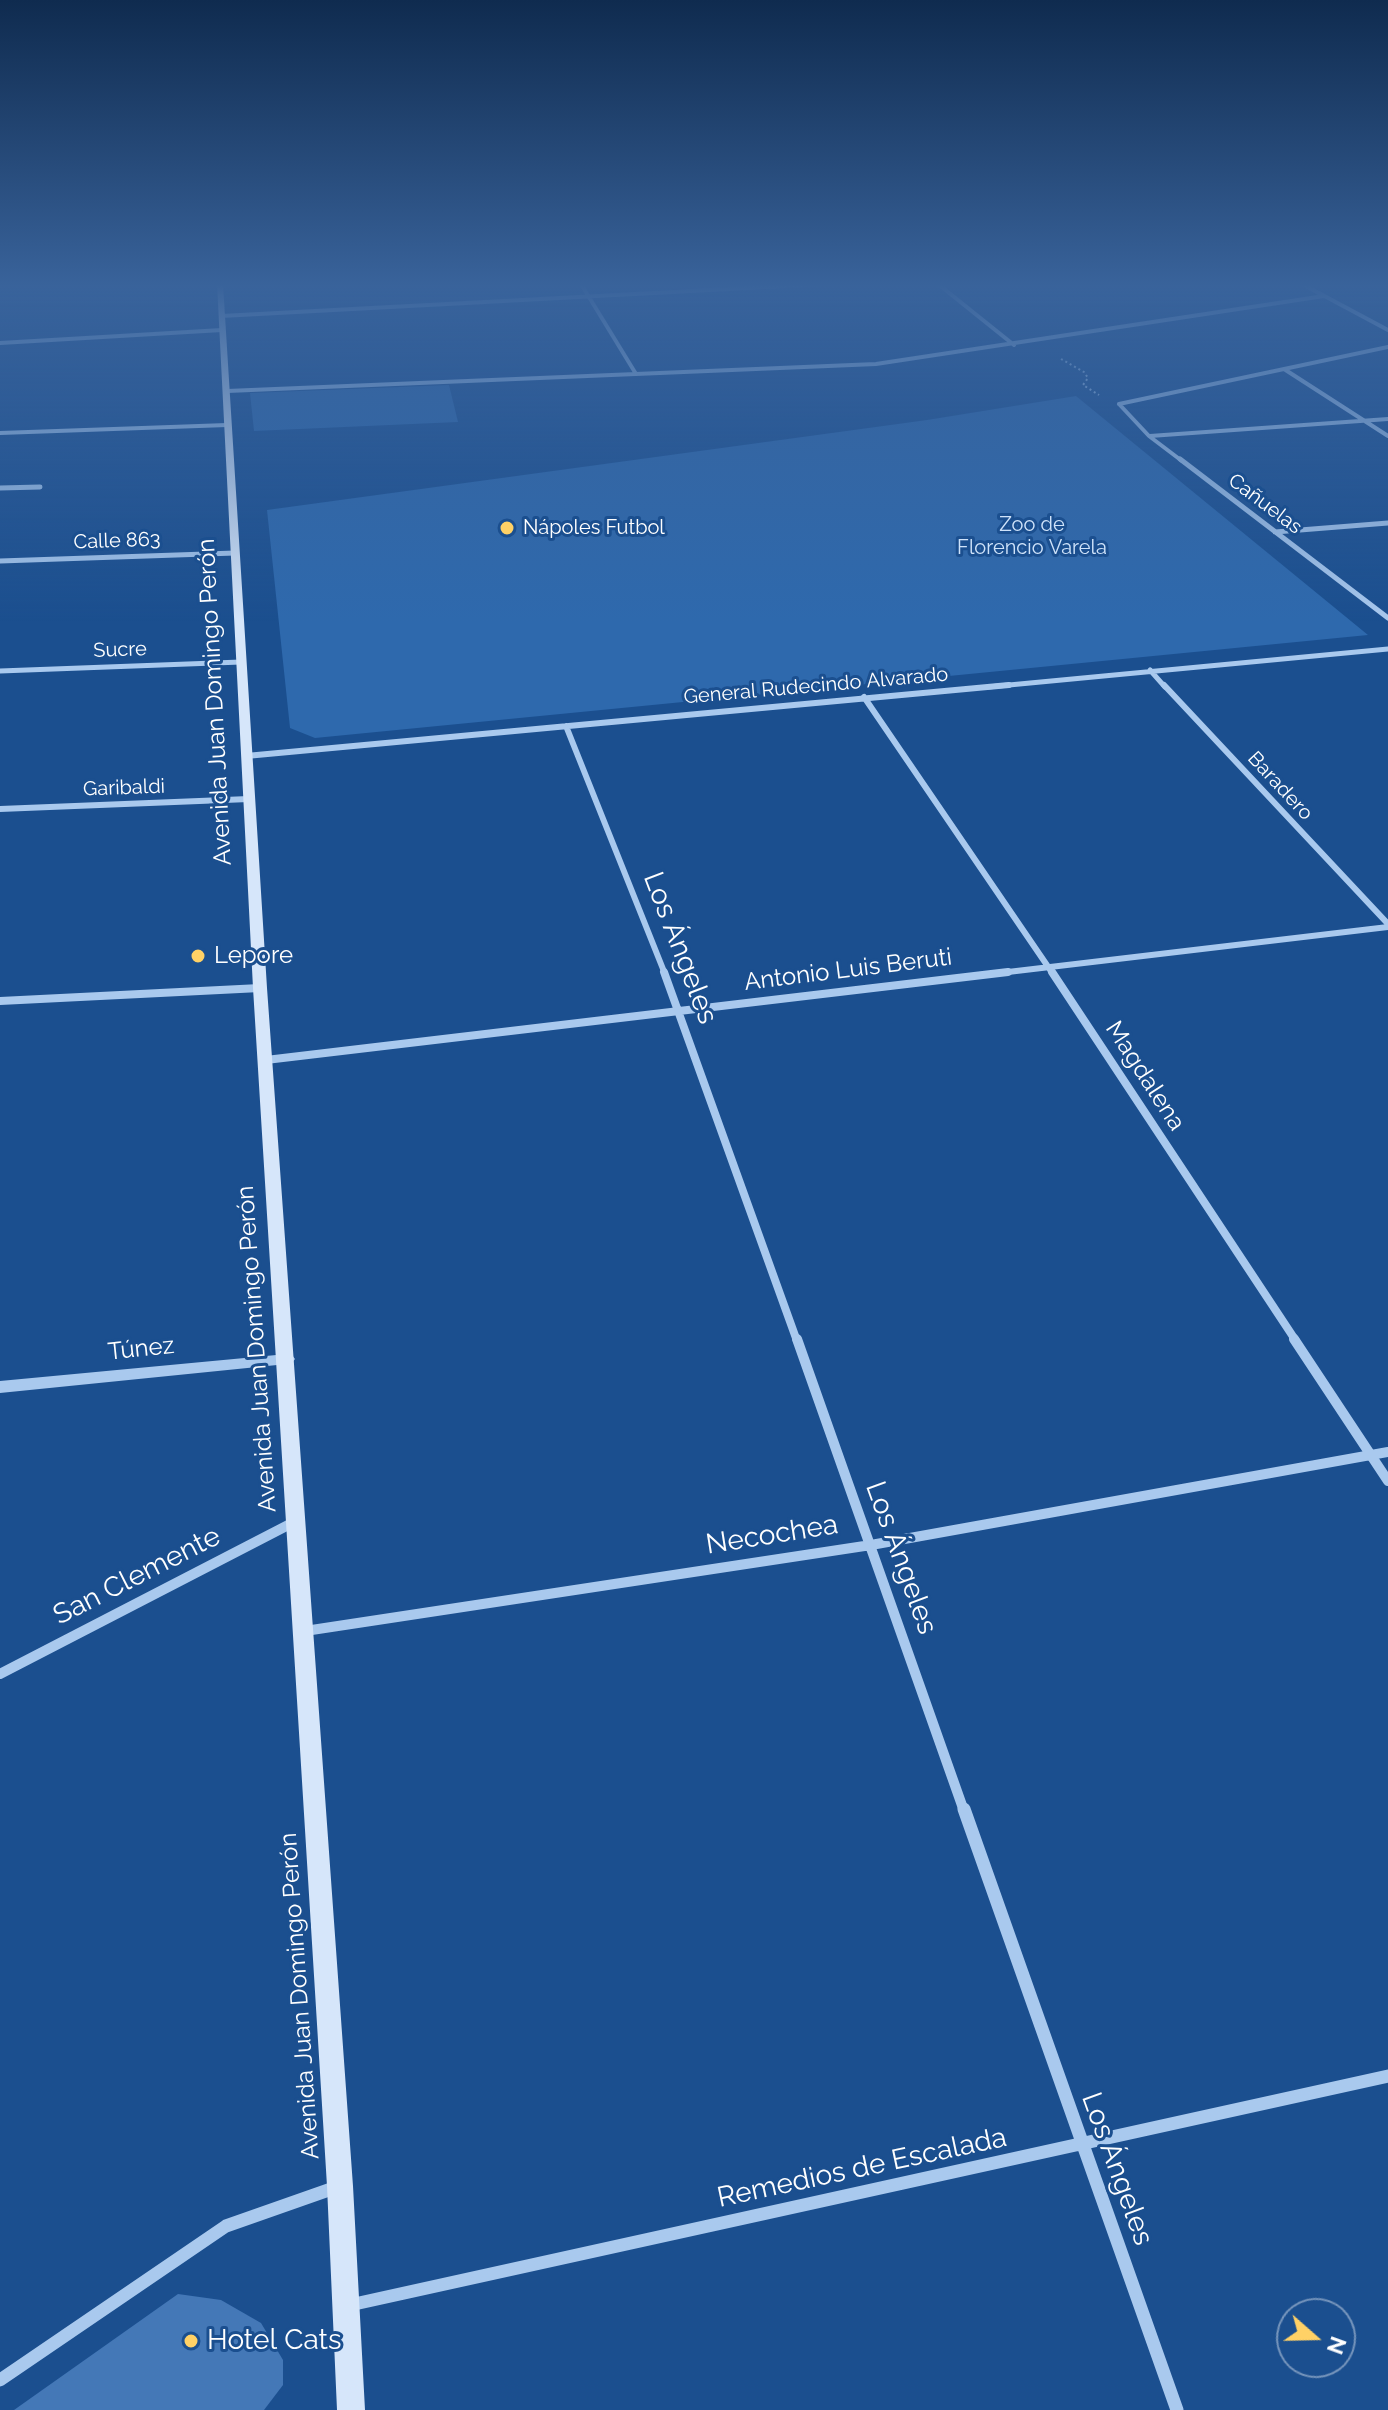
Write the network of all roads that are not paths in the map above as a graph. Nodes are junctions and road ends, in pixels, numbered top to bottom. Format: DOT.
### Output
graph roads {
  1 [pos="227,396"];
  2 [pos="1155,396"];
  3 [pos="1326,396"];
  4 [pos="1388,419"];
  5 [pos="1364,421"];
  6 [pos="227,425"];
  7 [pos="0,433"];
  8 [pos="1149,436"];
  9 [pos="1388,436"];
  10 [pos="40,487"];
  11 [pos="0,488"];
  12 [pos="1388,523"];
  13 [pos="1275,532"];
  14 [pos="235,553"];
  15 [pos="0,561"];
  16 [pos="1388,618"];
  17 [pos="1388,649"];
  18 [pos="241,662"];
  19 [pos="1150,670"];
  20 [pos="0,671"];
  21 [pos="864,697"];
  22 [pos="566,726"];
  23 [pos="246,756"];
  24 [pos="249,799"];
  25 [pos="0,809"];
  26 [pos="1388,925"];
  27 [pos="1047,965"];
  28 [pos="260,988"];
  29 [pos="0,1001"];
  30 [pos="680,1011"];
  31 [pos="266,1060"];
  32 [pos="287,1359"];
  33 [pos="0,1387"];
  34 [pos="1388,1452"];
  35 [pos="1371,1454"];
  36 [pos="1388,1481"];
  37 [pos="297,1521"];
  38 [pos="871,1545"];
  39 [pos="304,1631"];
  40 [pos="0,1674"];
  41 [pos="1388,2076"];
  42 [pos="1082,2144"];
  43 [pos="340,2186"];
  44 [pos="346,2306"];
  45 [pos="0,2380"];
  46 [pos="351,2410"];
  47 [pos="1177,2410"];
  1 -- 6 [label="main road, Avenida Juan Domingo Perón"];
  2 -- 8 [label="street, Cañuelas"];
  3 -- 5 [label="street"];
  4 -- 5 [label="street"];
  5 -- 8 [label="street"];
  5 -- 9 [label="street"];
  6 -- 7 [label="street"];
  6 -- 14 [label="main road, Avenida Juan Domingo Perón"];
  8 -- 13 [label="street, Cañuelas"];
  10 -- 11 [label="street"];
  12 -- 13 [label="street"];
  13 -- 16 [label="street, Cañuelas"];
  14 -- 15 [label="street, Calle 863"];
  14 -- 18 [label="main road, Avenida Juan Domingo Perón"];
  17 -- 19 [label="street, General Rudecindo Alvarado"];
  18 -- 20 [label="street, Sucre"];
  18 -- 23 [label="main road, Avenida Juan Domingo Perón"];
  19 -- 21 [label="street, General Rudecindo Alvarado"];
  19 -- 26 [label="street, Baradero"];
  21 -- 22 [label="street, General Rudecindo Alvarado"];
  21 -- 27 [label="street, Magdalena"];
  22 -- 23 [label="street, General Rudecindo Alvarado"];
  22 -- 30 [label="street, Los Ángeles"];
  23 -- 24 [label="main road, Avenida Juan Domingo Perón"];
  24 -- 25 [label="street, Garibaldi"];
  24 -- 28 [label="main road, Avenida Juan Domingo Perón"];
  26 -- 27 [label="street, Antonio Luis Beruti"];
  27 -- 30 [label="street, Antonio Luis Beruti"];
  27 -- 35 [label="street, Magdalena"];
  28 -- 29 [label="street"];
  28 -- 31 [label="main road, Avenida Juan Domingo Perón"];
  30 -- 31 [label="street, Antonio Luis Beruti"];
  30 -- 38 [label="street, Los Ángeles"];
  31 -- 32 [label="main road, Avenida Juan Domingo Perón"];
  32 -- 33 [label="street, Túnez"];
  32 -- 37 [label="main road, Avenida Juan Domingo Perón"];
  34 -- 35 [label="street, Necochea"];
  35 -- 36 [label="street, Magdalena"];
  35 -- 38 [label="street, Necochea"];
  37 -- 39 [label="main road, Avenida Juan Domingo Perón"];
  37 -- 40 [label="street, San Clemente"];
  38 -- 39 [label="street, Necochea"];
  38 -- 42 [label="street, Los Ángeles"];
  39 -- 43 [label="main road, Avenida Juan Domingo Perón"];
  41 -- 42 [label="street, Remedios de Escalada"];
  42 -- 44 [label="street, Remedios de Escalada"];
  42 -- 47 [label="street, Los Ángeles"];
  43 -- 44 [label="main road, Avenida Juan Domingo Perón"];
  43 -- 45 [label="street"];
  44 -- 46 [label="main road, Avenida Juan Domingo Perón"];
}
